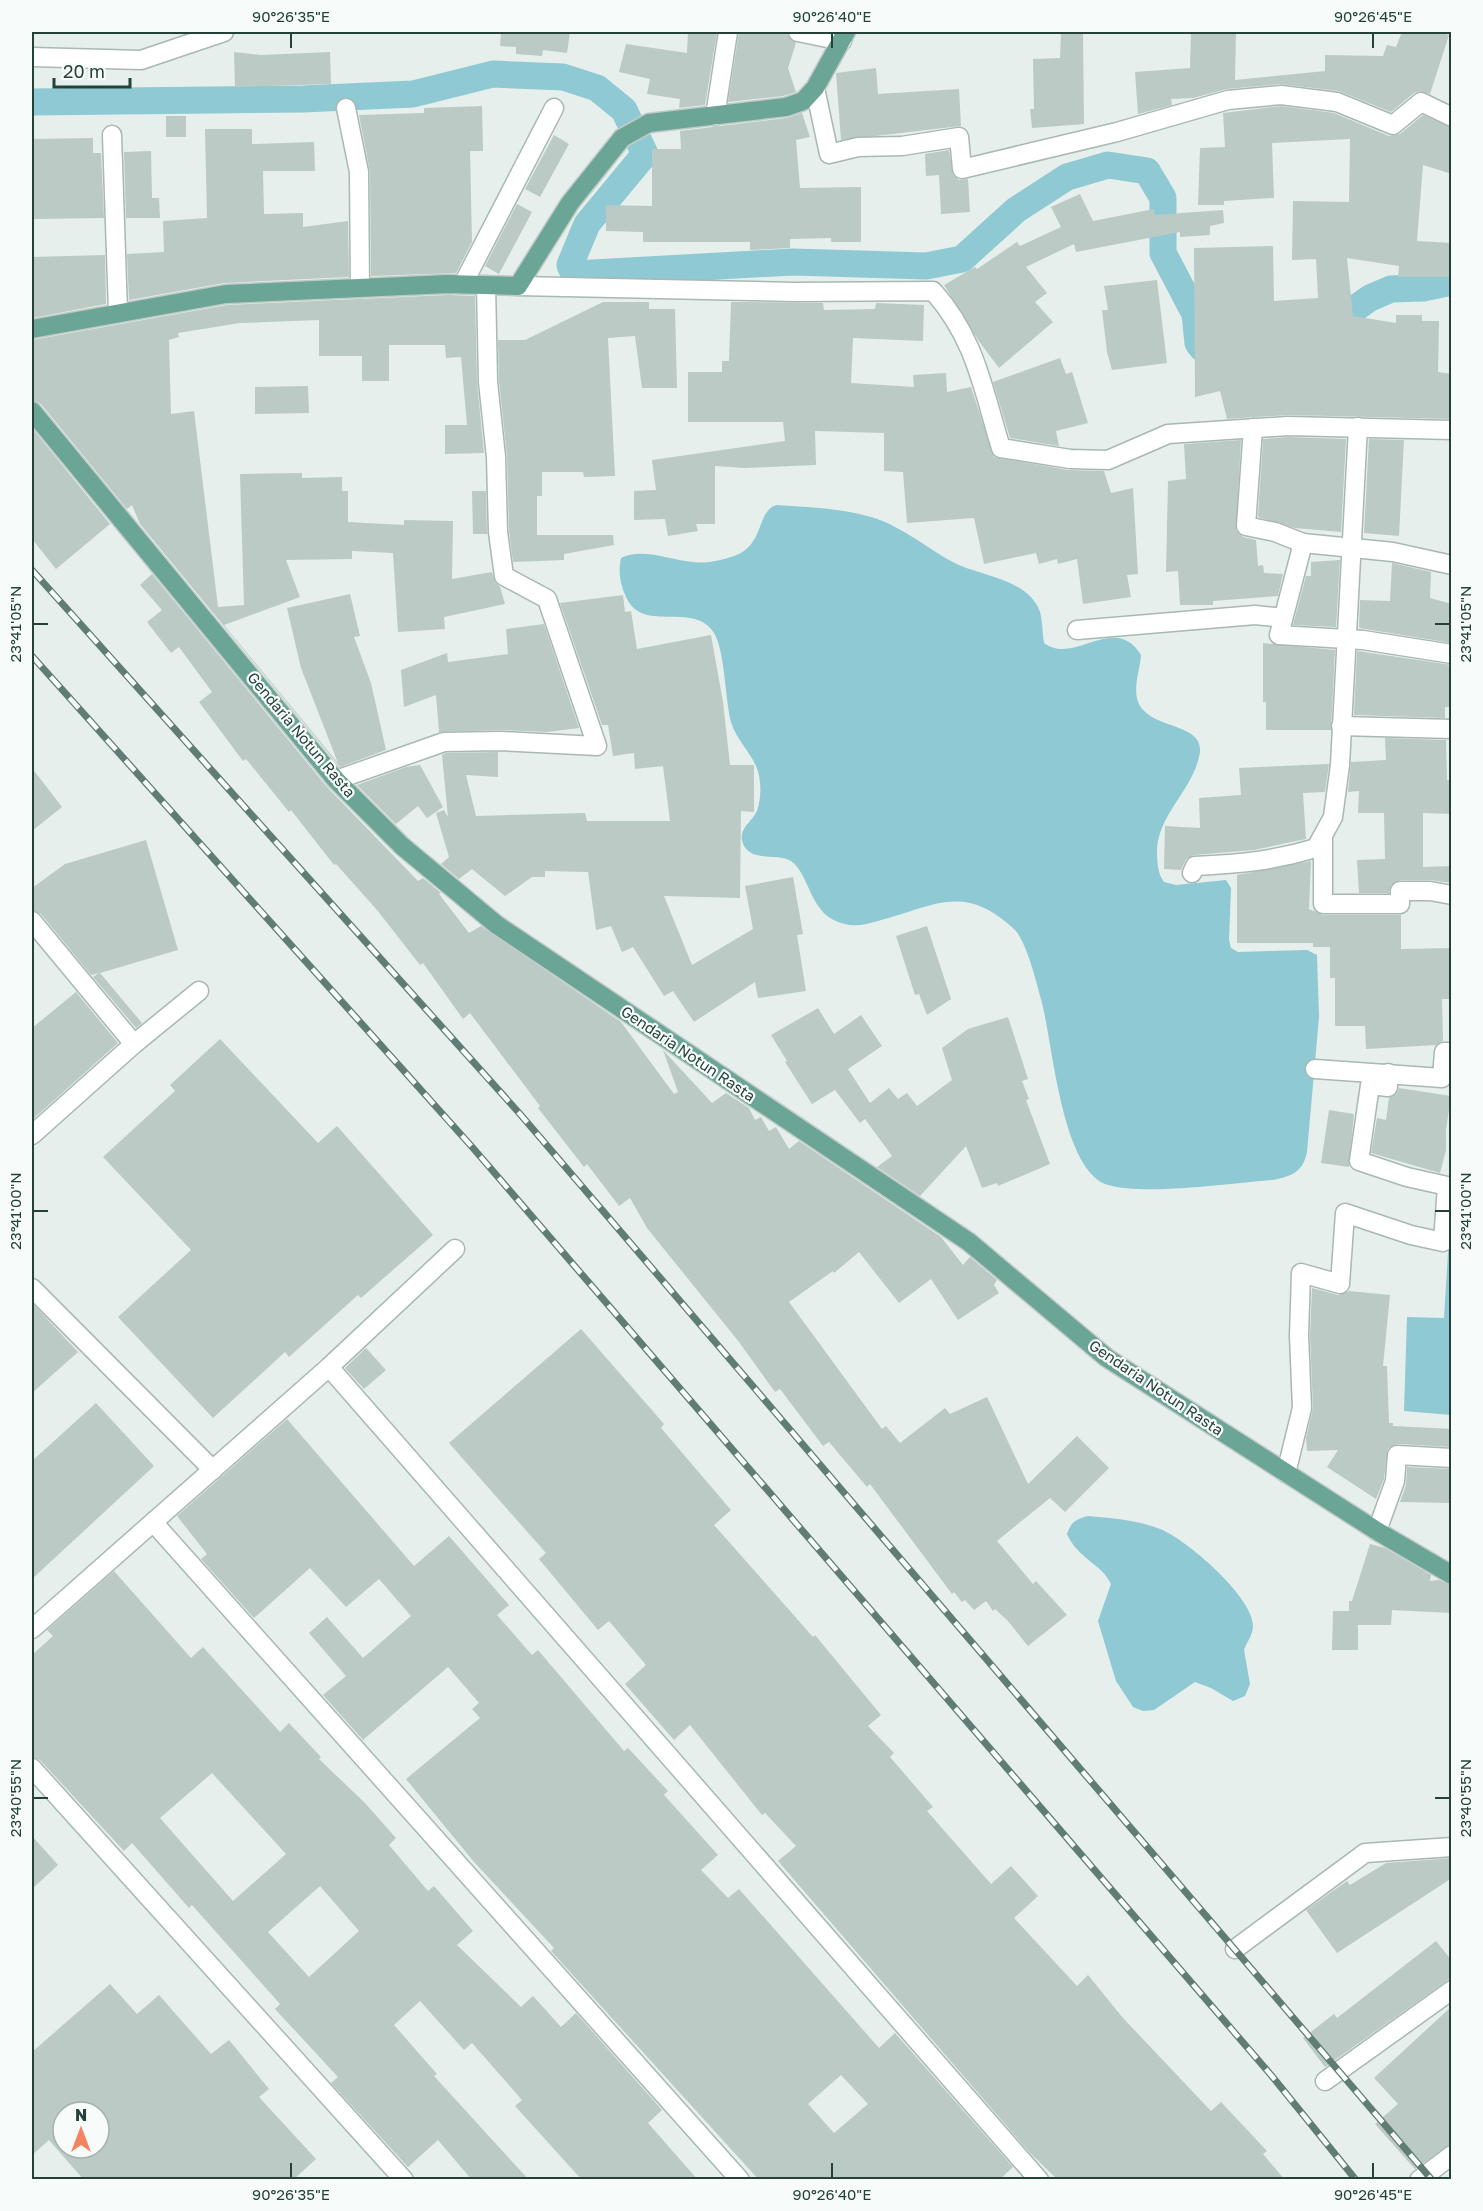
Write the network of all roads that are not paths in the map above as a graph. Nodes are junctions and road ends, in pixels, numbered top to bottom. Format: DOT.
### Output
graph roads {
  1 [pos="224,32"];
  2 [pos="728,32"];
  3 [pos="798,32"];
  4 [pos="844,36"];
  5 [pos="32,57"];
  6 [pos="815,88"];
  7 [pos="346,108"];
  8 [pos="554,108"];
  9 [pos="715,116"];
  10 [pos="1452,117"];
  11 [pos="112,135"];
  12 [pos="463,284"];
  13 [pos="486,285"];
  14 [pos="518,286"];
  15 [pos="360,288"];
  16 [pos="118,312"];
  17 [pos="32,329"];
  18 [pos="32,411"];
  19 [pos="1252,428"];
  20 [pos="1358,428"];
  21 [pos="1452,430"];
  22 [pos="1303,543"];
  23 [pos="1351,547"];
  24 [pos="1452,565"];
  25 [pos="1281,621"];
  26 [pos="1077,630"];
  27 [pos="1347,640"];
  28 [pos="1452,654"];
  29 [pos="1341,726"];
  30 [pos="1452,729"];
  31 [pos="336,780"];
  32 [pos="1323,836"];
  33 [pos="1192,873"];
  34 [pos="1452,895"];
  35 [pos="32,921"];
  36 [pos="199,991"];
  37 [pos="134,1044"];
  38 [pos="1452,1052"];
  39 [pos="1315,1069"];
  40 [pos="1388,1073"];
  41 [pos="32,1136"];
  42 [pos="455,1249"];
  43 [pos="32,1288"];
  44 [pos="329,1367"];
  45 [pos="1452,1458"];
  46 [pos="213,1470"];
  47 [pos="1286,1473"];
  48 [pos="153,1522"];
  49 [pos="1377,1531"];
  50 [pos="1452,1575"];
  51 [pos="32,1629"];
  52 [pos="32,1768"];
  53 [pos="1452,1847"];
  54 [pos="1235,1949"];
  55 [pos="1452,1990"];
  56 [pos="1325,2081"];
  57 [pos="1452,2155"];
  58 [pos="404,2180"];
  59 [pos="740,2180"];
  60 [pos="1040,2180"];
  61 [pos="1419,2180"];
  1 -- 5 [label="street"];
  2 -- 9 [label="street"];
  3 -- 4 [label="street"];
  4 -- 6 [label="main road"];
  6 -- 9 [label="main road"];
  6 -- 10 [label="street"];
  7 -- 15 [label="street"];
  8 -- 12 [label="street"];
  9 -- 14 [label="main road"];
  11 -- 16 [label="street"];
  12 -- 13 [label="main road"];
  12 -- 15 [label="main road"];
  13 -- 14 [label="main road"];
  13 -- 31 [label="street"];
  14 -- 19 [label="street"];
  15 -- 16 [label="main road"];
  16 -- 17 [label="main road"];
  18 -- 31 [label="main road, Gendaria Notun Rasta"];
  19 -- 20 [label="street"];
  19 -- 22 [label="street"];
  20 -- 21 [label="street"];
  20 -- 23 [label="street"];
  22 -- 23 [label="street"];
  22 -- 25 [label="street"];
  23 -- 24 [label="street"];
  23 -- 27 [label="street"];
  25 -- 26 [label="street"];
  25 -- 27 [label="street"];
  27 -- 28 [label="street"];
  27 -- 29 [label="street"];
  29 -- 30 [label="street"];
  29 -- 32 [label="street"];
  31 -- 47 [label="main road, Gendaria Notun Rasta"];
  32 -- 33 [label="street"];
  32 -- 34 [label="street"];
  35 -- 37 [label="street"];
  36 -- 37 [label="street"];
  37 -- 41 [label="street"];
  38 -- 40 [label="street"];
  39 -- 40 [label="street"];
  40 -- 47 [label="street"];
  42 -- 44 [label="street"];
  43 -- 46 [label="street"];
  44 -- 46 [label="street"];
  44 -- 60 [label="street"];
  45 -- 49 [label="street"];
  46 -- 48 [label="street"];
  47 -- 49 [label="main road, Gendaria Notun Rasta"];
  48 -- 51 [label="street"];
  48 -- 59 [label="street"];
  49 -- 50 [label="main road, Gendaria Notun Rasta"];
  52 -- 58 [label="street"];
  53 -- 54 [label="street"];
  55 -- 56 [label="street"];
  57 -- 61 [label="street"];
}
